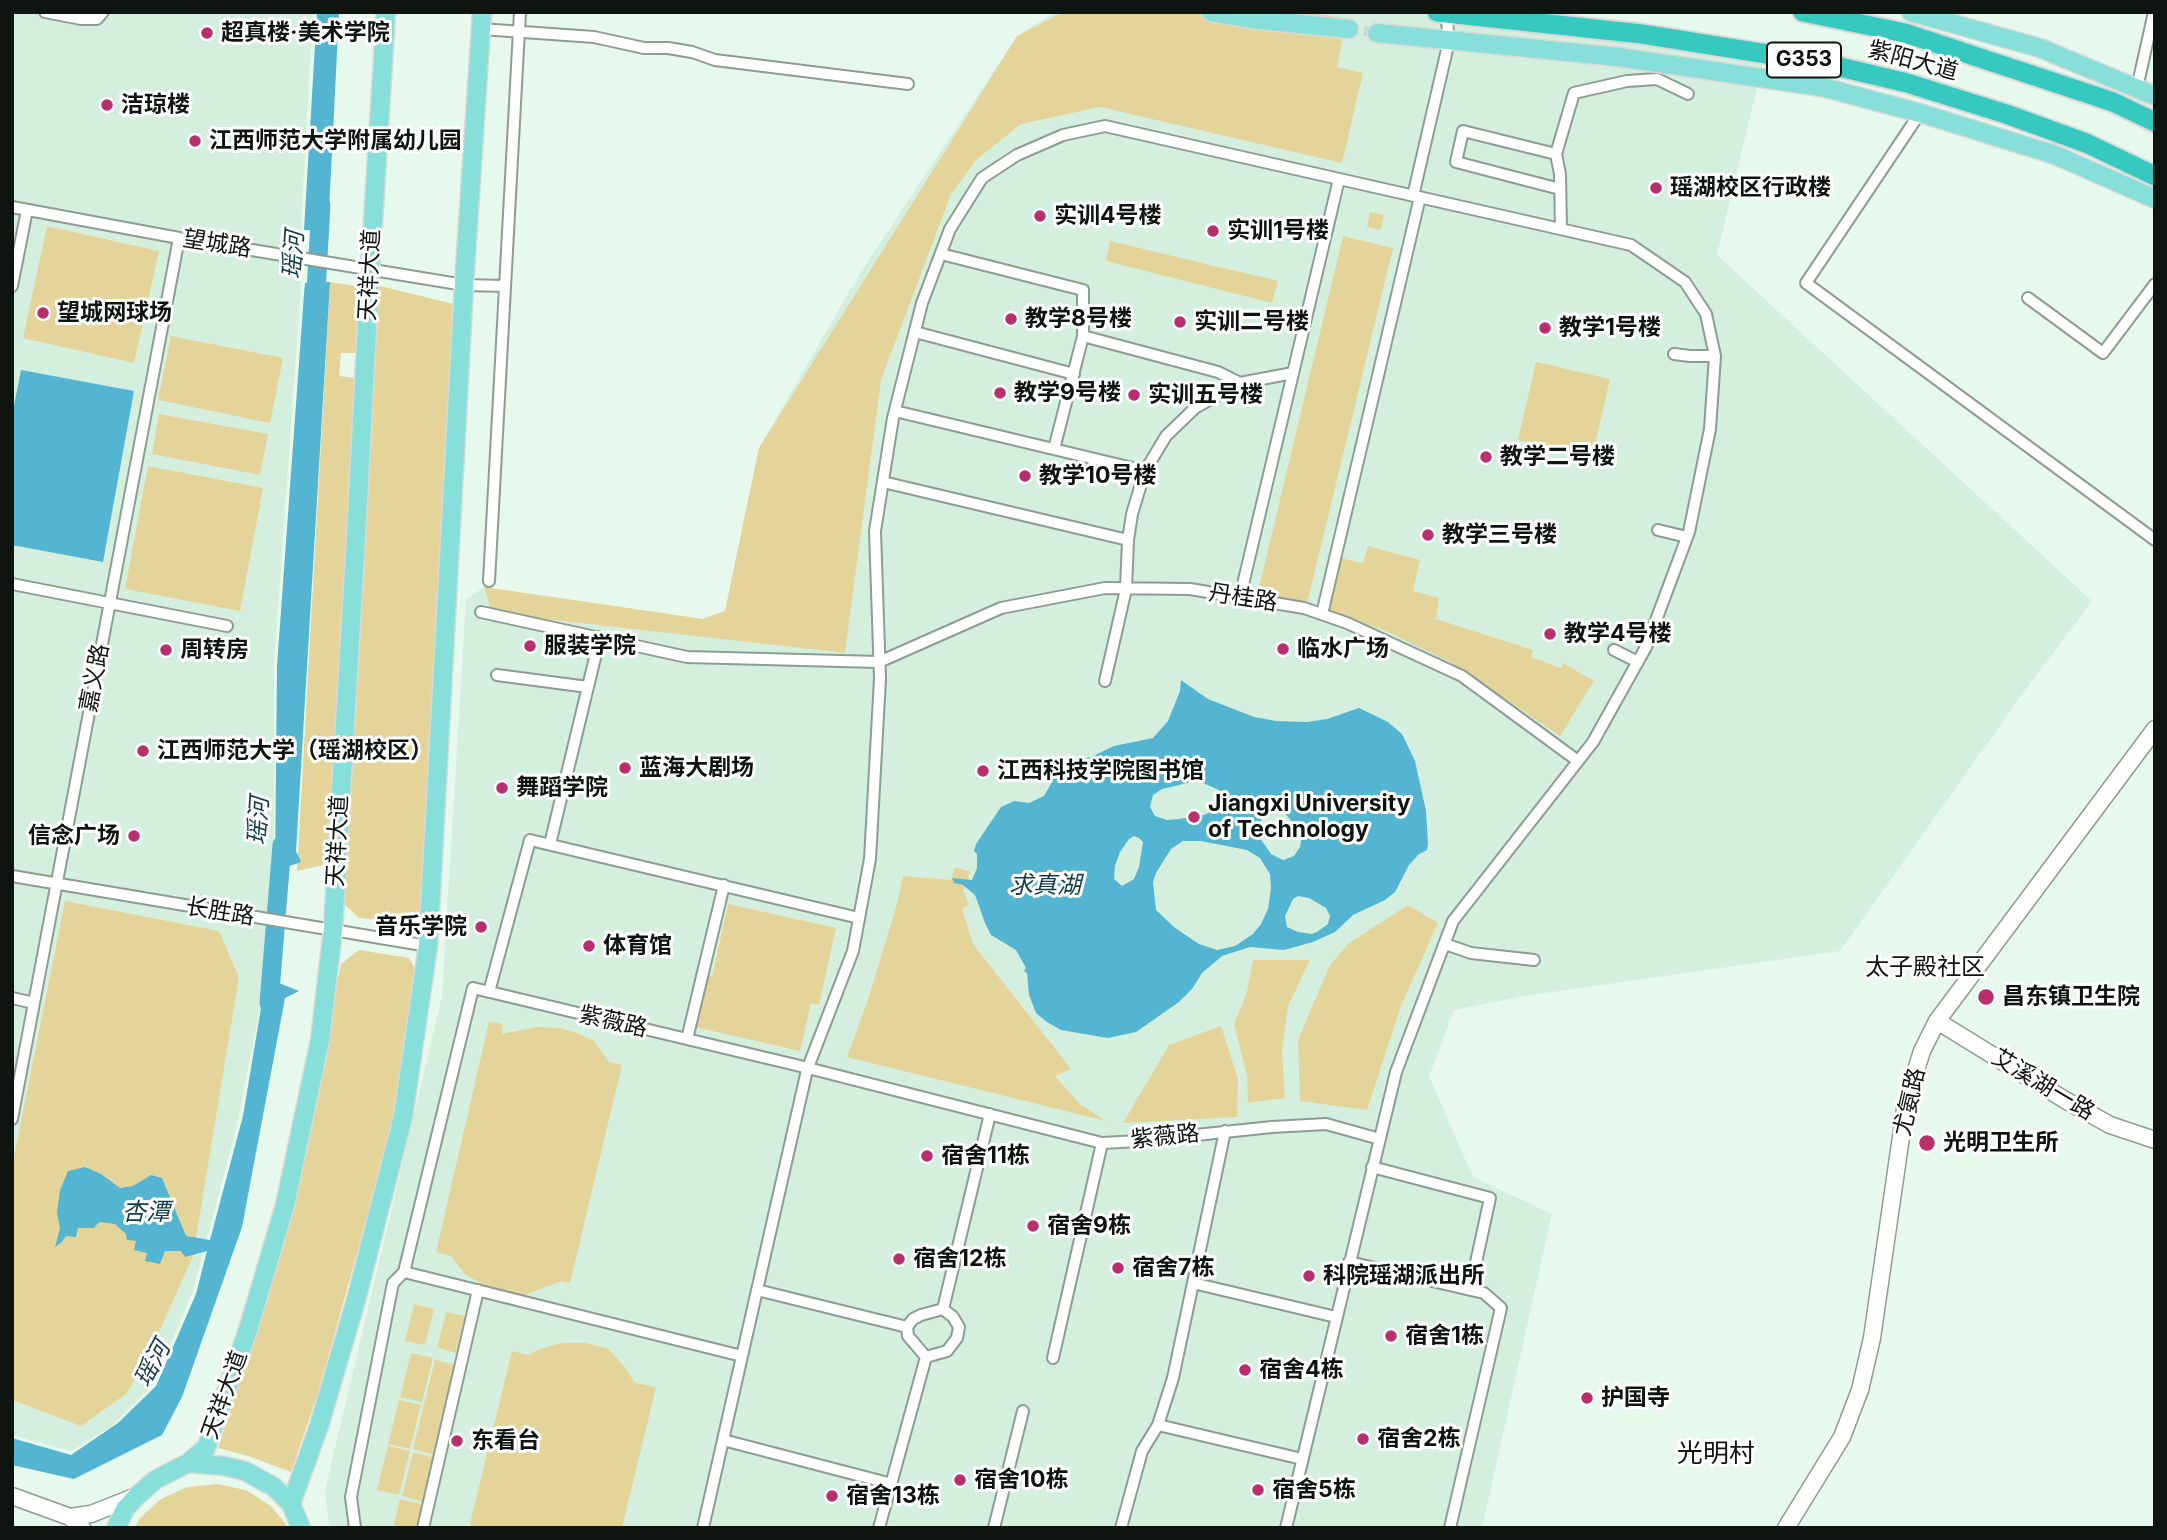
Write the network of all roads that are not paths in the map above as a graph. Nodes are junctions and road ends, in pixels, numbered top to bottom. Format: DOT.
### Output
graph roads {
  1 [pos="45,12"];
  2 [pos="103,12"];
  3 [pos="386,12"];
  4 [pos="520,12"];
  5 [pos="1211,12"];
  6 [pos="1803,12"];
  7 [pos="1912,12"];
  8 [pos="2154,12"];
  9 [pos="1443,13"];
  10 [pos="481,21"];
  11 [pos="1349,29"];
  12 [pos="519,32"];
  13 [pos="1377,33"];
  14 [pos="1448,41"];
  15 [pos="908,84"];
  16 [pos="2137,88"];
  17 [pos="1688,94"];
  18 [pos="2155,96"];
  19 [pos="1920,113"];
  20 [pos="2155,122"];
  21 [pos="1556,154"];
  22 [pos="2155,176"];
  23 [pos="1339,179"];
  24 [pos="1560,189"];
  25 [pos="1416,197"];
  26 [pos="2155,199"];
  27 [pos="12,207"];
  28 [pos="27,209"];
  29 [pos="1561,229"];
  30 [pos="179,238"];
  31 [pos="941,254"];
  32 [pos="363,269"];
  33 [pos="2155,284"];
  34 [pos="464,285"];
  35 [pos="12,286"];
  36 [pos="505,286"];
  37 [pos="2028,298"];
  38 [pos="915,332"];
  39 [pos="1083,336"];
  40 [pos="1674,354"];
  41 [pos="1715,356"];
  42 [pos="1293,373"];
  43 [pos="1074,374"];
  44 [pos="1240,383"];
  45 [pos="895,411"];
  46 [pos="1054,449"];
  47 [pos="1145,471"];
  48 [pos="883,482"];
  49 [pos="1658,530"];
  50 [pos="1687,537"];
  51 [pos="1128,540"];
  52 [pos="2155,540"];
  53 [pos="489,581"];
  54 [pos="12,584"];
  55 [pos="1126,589"];
  56 [pos="1240,597"];
  57 [pos="110,603"];
  58 [pos="481,612"];
  59 [pos="1322,614"];
  60 [pos="227,626"];
  61 [pos="600,637"];
  62 [pos="1615,650"];
  63 [pos="879,662"];
  64 [pos="1637,662"];
  65 [pos="497,675"];
  66 [pos="1105,681"];
  67 [pos="588,687"];
  68 [pos="2155,729"];
  69 [pos="1578,761"];
  70 [pos="550,844"];
  71 [pos="12,876"];
  72 [pos="56,885"];
  73 [pos="724,885"];
  74 [pos="859,918"];
  75 [pos="333,929"];
  76 [pos="1445,944"];
  77 [pos="428,947"];
  78 [pos="1534,960"];
  79 [pos="489,992"];
  80 [pos="12,998"];
  81 [pos="34,1003"];
  82 [pos="1937,1021"];
  83 [pos="687,1040"];
  84 [pos="808,1068"];
  85 [pos="14,1098"];
  86 [pos="990,1114"];
  87 [pos="12,1119"];
  88 [pos="1225,1131"];
  89 [pos="1380,1139"];
  90 [pos="2155,1140"];
  91 [pos="1102,1143"];
  92 [pos="1373,1167"];
  93 [pos="1349,1262"];
  94 [pos="404,1272"];
  95 [pos="1193,1283"];
  96 [pos="478,1290"];
  97 [pos="757,1290"];
  98 [pos="1470,1290"];
  99 [pos="943,1309"];
  100 [pos="1336,1317"];
  101 [pos="907,1327"];
  102 [pos="742,1356"];
  103 [pos="926,1357"];
  104 [pos="1053,1358"];
  105 [pos="1023,1411"];
  106 [pos="1158,1425"];
  107 [pos="723,1440"];
  108 [pos="1301,1459"];
  109 [pos="188,1463"];
  110 [pos="892,1484"];
  111 [pos="12,1496"];
  112 [pos="137,1496"];
  113 [pos="291,1504"];
  114 [pos="76,1522"];
  115 [pos="116,1528"];
  116 [pos="301,1528"];
  117 [pos="355,1528"];
  118 [pos="422,1528"];
  119 [pos="703,1528"];
  120 [pos="879,1528"];
  121 [pos="994,1528"];
  122 [pos="1121,1528"];
  123 [pos="1286,1528"];
  124 [pos="1450,1528"];
  125 [pos="1786,1528"];
  1 -- 2 [label="street"];
  3 -- 32 [label="main road, 天祥大道"];
  4 -- 12 [label="street"];
  5 -- 11 [label="main road"];
  6 -- 20 [label="highway, 紫阳大道 / G353"];
  7 -- 16 [label="main road"];
  8 -- 16 [label="street"];
  9 -- 14 [label="street"];
  9 -- 22 [label="highway, 紫阳大道 / G353"];
  10 -- 12 [label="street"];
  10 -- 34 [label="main road"];
  12 -- 15 [label="street"];
  12 -- 36 [label="street"];
  13 -- 14 [label="main road"];
  14 -- 19 [label="main road"];
  14 -- 25 [label="street"];
  16 -- 18 [label="main road"];
  17 -- 21 [label="street"];
  19 -- 26 [label="main road"];
  19 -- 52 [label="street"];
  21 -- 24 [label="street"];
  21 -- 24 [label="street"];
  23 -- 25 [label="street"];
  23 -- 31 [label="street"];
  23 -- 42 [label="street"];
  24 -- 29 [label="street"];
  25 -- 29 [label="street"];
  25 -- 59 [label="street"];
  27 -- 28 [label="street, 望城路"];
  28 -- 30 [label="street, 望城路"];
  28 -- 35 [label="street"];
  29 -- 41 [label="street"];
  30 -- 32 [label="street, 望城路"];
  30 -- 57 [label="street, 嘉义路"];
  31 -- 38 [label="street"];
  31 -- 39 [label="street"];
  32 -- 34 [label="street, 望城路"];
  32 -- 75 [label="main road, 天祥大道"];
  33 -- 37 [label="street"];
  34 -- 36 [label="street, 望城路"];
  34 -- 77 [label="main road"];
  36 -- 53 [label="street"];
  38 -- 43 [label="street"];
  38 -- 45 [label="street"];
  39 -- 43 [label="street"];
  39 -- 44 [label="street"];
  40 -- 41 [label="street"];
  41 -- 50 [label="street"];
  42 -- 44 [label="street"];
  42 -- 56 [label="street"];
  43 -- 46 [label="street"];
  44 -- 47 [label="street"];
  45 -- 46 [label="street"];
  45 -- 48 [label="street"];
  46 -- 47 [label="street"];
  47 -- 51 [label="street"];
  48 -- 51 [label="street"];
  48 -- 63 [label="street"];
  49 -- 50 [label="street"];
  50 -- 64 [label="street"];
  51 -- 55 [label="street"];
  54 -- 57 [label="street"];
  55 -- 56 [label="street, 丹桂路"];
  55 -- 63 [label="street, 丹桂路"];
  55 -- 66 [label="street"];
  56 -- 59 [label="street, 丹桂路"];
  57 -- 60 [label="street"];
  57 -- 72 [label="street, 嘉义路"];
  58 -- 61 [label="street"];
  59 -- 69 [label="street, 丹桂路"];
  61 -- 63 [label="street"];
  61 -- 67 [label="street"];
  62 -- 64 [label="street"];
  63 -- 74 [label="street"];
  64 -- 69 [label="street"];
  65 -- 67 [label="street"];
  67 -- 70 [label="street"];
  68 -- 82 [label="main road, 尤氨路"];
  69 -- 76 [label="street"];
  70 -- 73 [label="street"];
  70 -- 79 [label="street"];
  71 -- 72 [label="street, 长胜路"];
  72 -- 75 [label="street, 长胜路"];
  72 -- 81 [label="street, 嘉义路"];
  73 -- 74 [label="street"];
  73 -- 83 [label="street"];
  74 -- 84 [label="street"];
  75 -- 77 [label="street, 长胜路"];
  75 -- 109 [label="main road, 天祥大道"];
  76 -- 78 [label="street"];
  76 -- 89 [label="street"];
  77 -- 113 [label="main road"];
  79 -- 83 [label="street, 紫薇路"];
  79 -- 94 [label="street"];
  80 -- 81 [label="street"];
  81 -- 85 [label="street, 嘉义路"];
  82 -- 90 [label="main road, 艾溪湖一路"];
  82 -- 125 [label="main road, 尤氨路"];
  83 -- 84 [label="street, 紫薇路"];
  84 -- 86 [label="street, 紫薇路"];
  84 -- 97 [label="street"];
  85 -- 87 [label="street, 嘉义路"];
  86 -- 91 [label="street, 紫薇路"];
  86 -- 99 [label="street"];
  88 -- 89 [label="street, 紫薇路"];
  88 -- 91 [label="street, 紫薇路"];
  88 -- 95 [label="street"];
  89 -- 92 [label="street"];
  91 -- 104 [label="street"];
  92 -- 93 [label="street"];
  92 -- 98 [label="street"];
  93 -- 98 [label="street"];
  93 -- 100 [label="street"];
  94 -- 96 [label="street"];
  94 -- 117 [label="street"];
  95 -- 100 [label="street"];
  95 -- 106 [label="street"];
  96 -- 102 [label="street"];
  96 -- 118 [label="street"];
  97 -- 101 [label="street"];
  97 -- 102 [label="street"];
  98 -- 124 [label="street"];
  99 -- 101 [label="street"];
  99 -- 103 [label="street"];
  100 -- 108 [label="street"];
  101 -- 103 [label="street"];
  102 -- 107 [label="street"];
  103 -- 110 [label="street"];
  105 -- 121 [label="street"];
  106 -- 108 [label="street"];
  106 -- 122 [label="street"];
  107 -- 110 [label="street"];
  107 -- 119 [label="street"];
  108 -- 123 [label="street"];
  109 -- 112 [label="main road, 天祥大道"];
  109 -- 113 [label="main road"];
  110 -- 120 [label="street"];
  111 -- 114 [label="main road"];
  112 -- 114 [label="main road"];
  112 -- 115 [label="main road, 天祥大道"];
  113 -- 116 [label="main road"];
}
